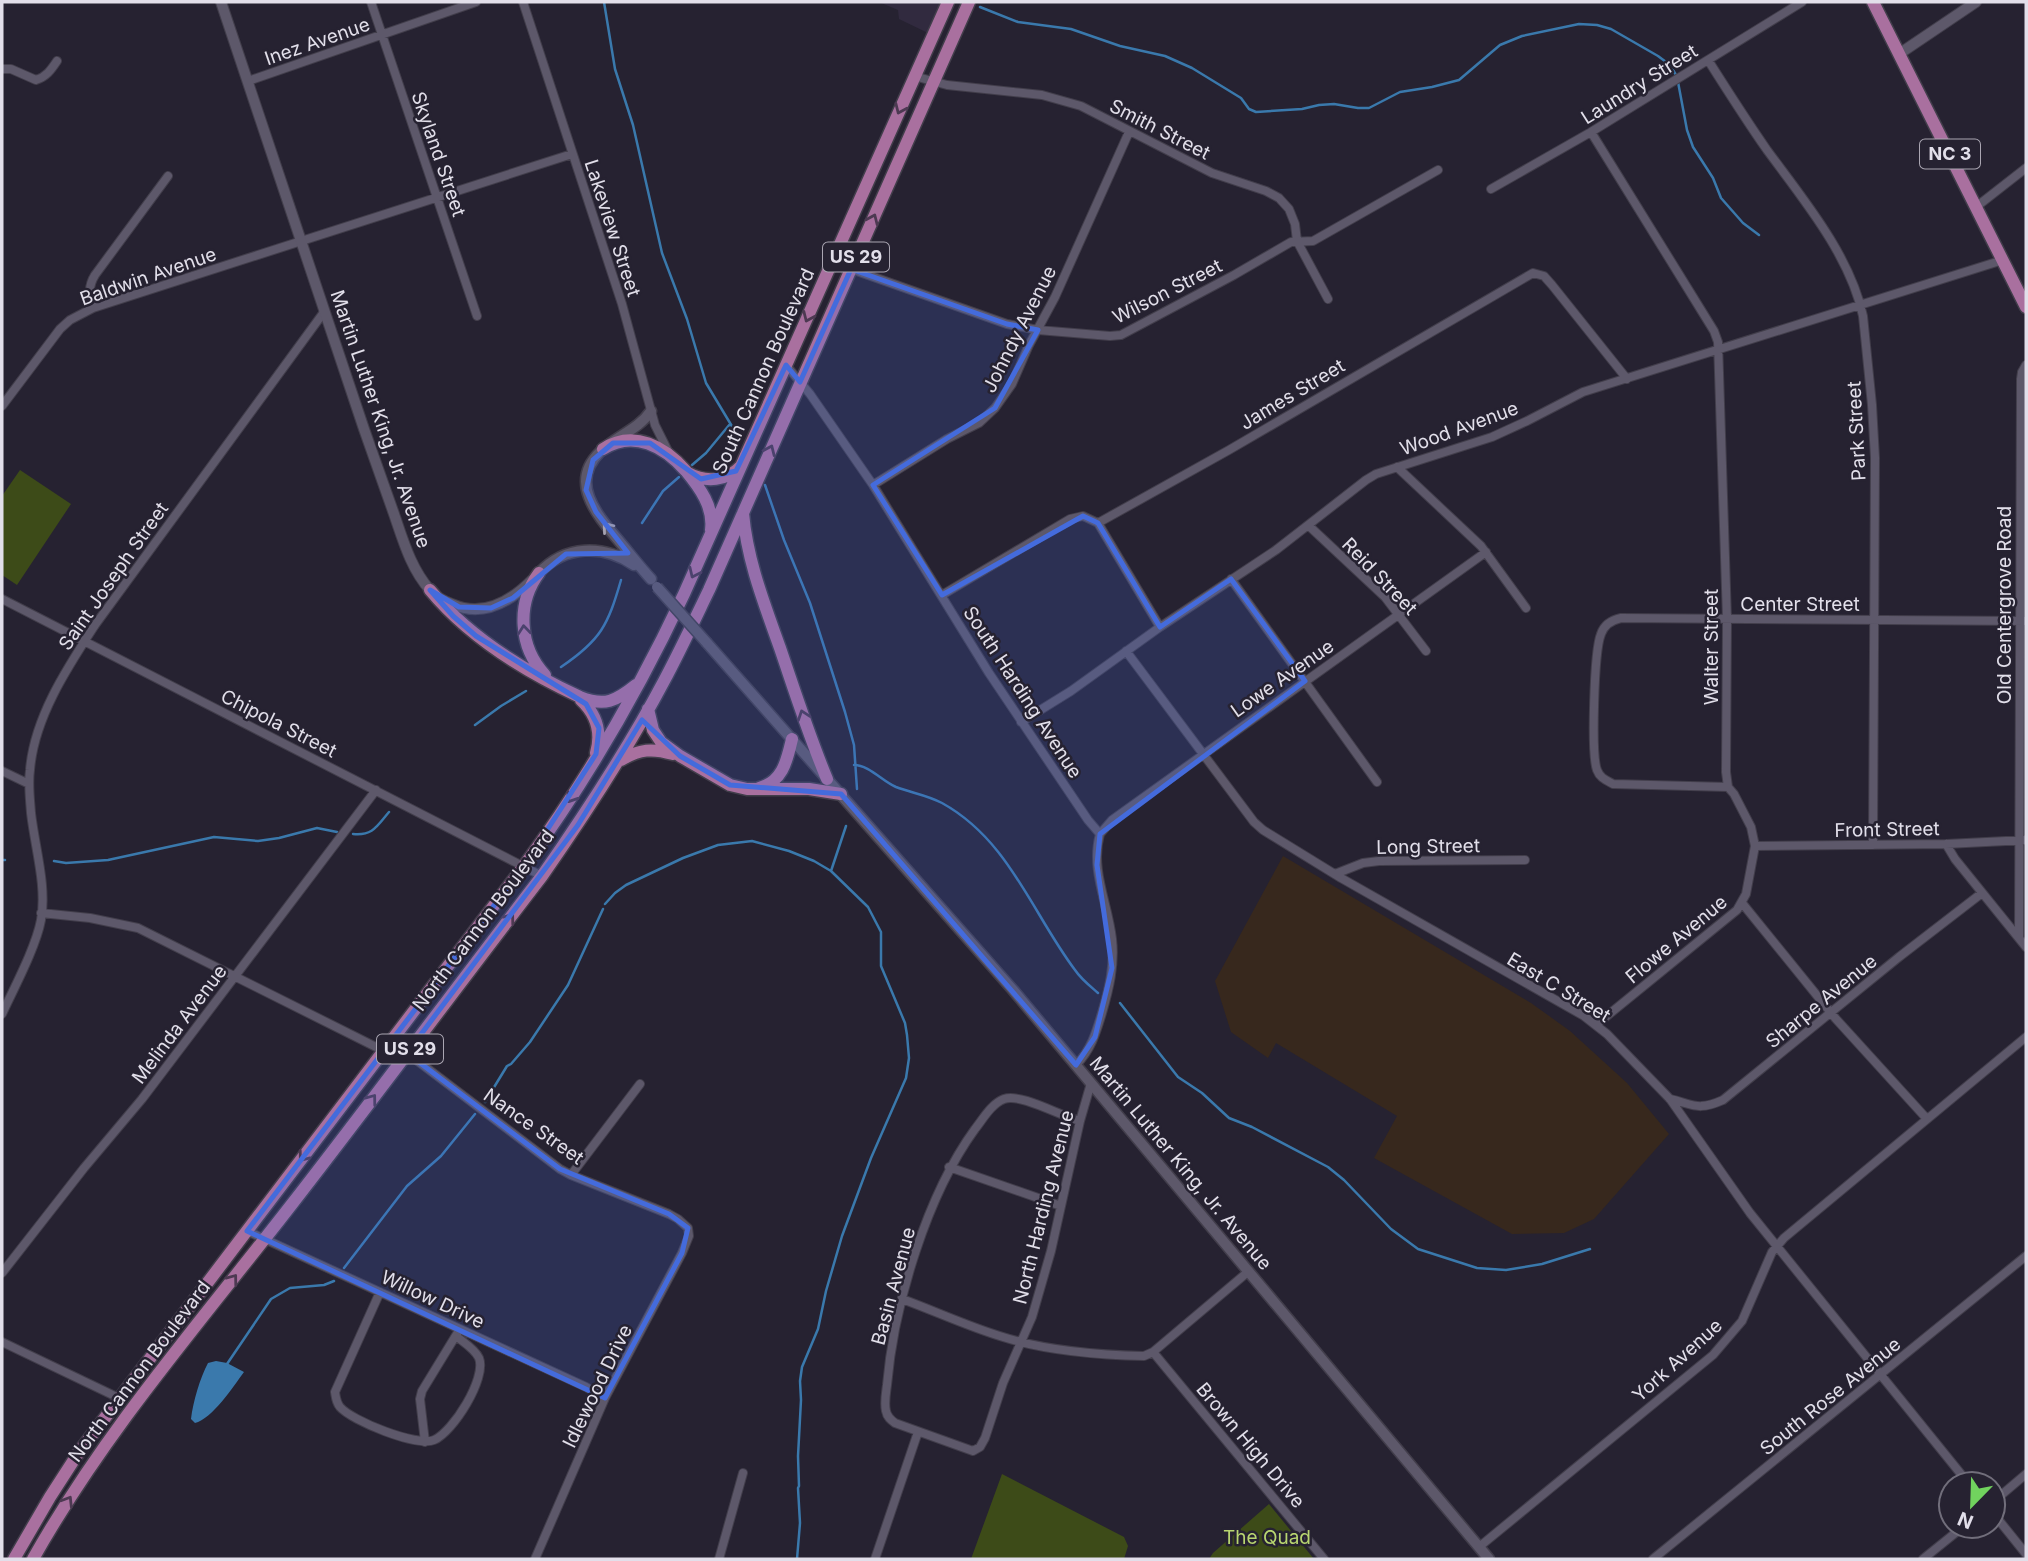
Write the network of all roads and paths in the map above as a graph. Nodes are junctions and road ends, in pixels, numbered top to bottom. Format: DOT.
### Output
graph roads {
  1 [pos="222,2"];
  2 [pos="371,2"];
  3 [pos="475,2"];
  4 [pos="523,2"];
  5 [pos="948,2"];
  6 [pos="969,2"];
  7 [pos="1802,2"];
  8 [pos="1873,2"];
  9 [pos="1976,2"];
  10 [pos="382,34"];
  11 [pos="1899,54"];
  12 [pos="1708,60"];
  13 [pos="57,61"];
  14 [pos="2,69"];
  15 [pos="915,76"];
  16 [pos="248,81"];
  17 [pos="934,81"];
  18 [pos="1129,132"];
  19 [pos="1591,132"];
  20 [pos="572,154"];
  21 [pos="2026,168"];
  22 [pos="1438,170"];
  23 [pos="168,176"];
  24 [pos="1491,190"];
  25 [pos="438,198"];
  26 [pos="1976,207"];
  27 [pos="301,242"];
  28 [pos="1297,242"];
  29 [pos="2003,260"];
  30 [pos="851,269"];
  31 [pos="1328,299"];
  32 [pos="1860,305"];
  33 [pos="2026,307"];
  34 [pos="93,308"];
  35 [pos="324,312"];
  36 [pos="477,316"];
  37 [pos="1038,330"];
  38 [pos="1718,348"];
  39 [pos="786,365"];
  40 [pos="2026,365"];
  41 [pos="1627,379"];
  42 [pos="800,383"];
  43 [pos="2,406"];
  44 [pos="651,411"];
  45 [pos="603,449"];
  46 [pos="677,461"];
  47 [pos="742,466"];
  48 [pos="1397,467"];
  49 [pos="687,472"];
  50 [pos="873,485"];
  51 [pos="743,512"];
  52 [pos="1098,523"];
  53 [pos="1308,525"];
  54 [pos="707,544"];
  55 [pos="1486,552"];
  56 [pos="538,573"];
  57 [pos="1231,579"];
  58 [pos="654,583"];
  59 [pos="430,590"];
  60 [pos="942,595"];
  61 [pos="2,599"];
  62 [pos="1526,608"];
  63 [pos="1399,615"];
  64 [pos="1727,619"];
  65 [pos="1874,621"];
  66 [pos="2023,622"];
  67 [pos="1160,627"];
  68 [pos="85,641"];
  69 [pos="1126,651"];
  70 [pos="1426,651"];
  71 [pos="644,677"];
  72 [pos="1305,681"];
  73 [pos="553,682"];
  74 [pos="573,693"];
  75 [pos="648,709"];
  76 [pos="1021,722"];
  77 [pos="792,739"];
  78 [pos="1203,755"];
  79 [pos="680,757"];
  80 [pos="618,762"];
  81 [pos="2,771"];
  82 [pos="588,772"];
  83 [pos="828,779"];
  84 [pos="1377,782"];
  85 [pos="29,784"];
  86 [pos="1728,787"];
  87 [pos="755,789"];
  88 [pos="376,790"];
  89 [pos="841,794"];
  90 [pos="1100,834"];
  91 [pos="2023,840"];
  92 [pos="1945,844"];
  93 [pos="1873,845"];
  94 [pos="1755,846"];
  95 [pos="1525,860"];
  96 [pos="524,866"];
  97 [pos="1335,874"];
  98 [pos="542,876"];
  99 [pos="1982,893"];
  100 [pos="1742,903"];
  101 [pos="41,913"];
  102 [pos="2019,937"];
  103 [pos="2026,947"];
  104 [pos="235,976"];
  105 [pos="1831,1013"];
  106 [pos="2,1014"];
  107 [pos="1597,1024"];
  108 [pos="2026,1037"];
  109 [pos="384,1051"];
  110 [pos="407,1053"];
  111 [pos="1076,1065"];
  112 [pos="1091,1083"];
  113 [pos="640,1084"];
  114 [pos="1670,1099"];
  115 [pos="1927,1119"];
  116 [pos="1080,1121"];
  117 [pos="949,1167"];
  118 [pos="571,1175"];
  119 [pos="1061,1206"];
  120 [pos="688,1228"];
  121 [pos="247,1231"];
  122 [pos="264,1239"];
  123 [pos="1777,1246"];
  124 [pos="2026,1256"];
  125 [pos="1249,1271"];
  126 [pos="2,1273"];
  127 [pos="380,1293"];
  128 [pos="902,1298"];
  129 [pos="457,1333"];
  130 [pos="2,1342"];
  131 [pos="1022,1342"];
  132 [pos="1153,1352"];
  133 [pos="1881,1375"];
  134 [pos="119,1398"];
  135 [pos="605,1398"];
  136 [pos="918,1432"];
  137 [pos="425,1442"];
  138 [pos="973,1451"];
  139 [pos="1958,1470"];
  140 [pos="743,1473"];
  141 [pos="2026,1475"];
  142 [pos="2007,1491"];
  143 [pos="2007,1530"];
  144 [pos="1947,1540"];
  145 [pos="1479,1547"];
  146 [pos="2026,1554"];
  147 [pos="15,1559"];
  148 [pos="33,1559"];
  149 [pos="536,1559"];
  150 [pos="719,1559"];
  151 [pos="875,1559"];
  152 [pos="1324,1559"];
  153 [pos="1489,1559"];
  154 [pos="1653,1559"];
  155 [pos="1923,1559"];
  1 -- 16 [label="street, Martin Luther King, Jr. Avenue"];
  2 -- 10 [label="street, Skyland Street"];
  3 -- 10 [label="street, Inez Avenue"];
  4 -- 20 [label="street, Lakeview Street"];
  5 -- 15 [label="main road, South Cannon Boulevard / US 29"];
  6 -- 17 [label="main road, South Cannon Boulevard / US 29"];
  7 -- 12 [label="street, Laundry Street"];
  8 -- 11 [label="main road, NC 3"];
  9 -- 11 [label="street"];
  10 -- 16 [label="street, Inez Avenue"];
  10 -- 25 [label="street, Skyland Street"];
  11 -- 26 [label="main road, NC 3"];
  12 -- 19 [label="street, Laundry Street"];
  12 -- 32 [label="street, Park Street"];
  13 -- 14 [label="street"];
  15 -- 17 [label="street, Smith Street"];
  15 -- 39 [label="main road, South Cannon Boulevard / US 29, one-way"];
  16 -- 27 [label="street, Martin Luther King, Jr. Avenue"];
  17 -- 18 [label="street, Smith Street"];
  30 -- 17 [label="main road, South Cannon Boulevard / US 29, one-way"];
  18 -- 28 [label="street, Smith Street"];
  18 -- 37 [label="street, Johndy Avenue"];
  19 -- 24 [label="street, Laundry Street"];
  19 -- 38 [label="street, Walter Street"];
  20 -- 25 [label="street, Baldwin Avenue"];
  20 -- 44 [label="street, Lakeview Street"];
  21 -- 26 [label="street"];
  22 -- 28 [label="street, Wilson Street"];
  23 -- 34 [label="street"];
  25 -- 27 [label="street, Baldwin Avenue"];
  25 -- 36 [label="street, Skyland Street"];
  26 -- 29 [label="main road, NC 3"];
  27 -- 34 [label="street, Baldwin Avenue"];
  27 -- 35 [label="street, Martin Luther King, Jr. Avenue"];
  28 -- 31 [label="street, Smith Street"];
  28 -- 37 [label="street, Wilson Street"];
  29 -- 32 [label="street, Wood Avenue"];
  29 -- 33 [label="main road, NC 3"];
  30 -- 37 [label="street, Wilson Street"];
  30 -- 42 [label="main road, South Cannon Boulevard / US 29"];
  32 -- 38 [label="street, Wood Avenue"];
  32 -- 65 [label="street, Park Street"];
  34 -- 43 [label="street, Baldwin Avenue"];
  35 -- 59 [label="street, Martin Luther King, Jr. Avenue"];
  35 -- 68 [label="street, Saint Joseph Street"];
  37 -- 50 [label="street, Johndy Avenue"];
  38 -- 41 [label="street, Wood Avenue"];
  38 -- 64 [label="street, Walter Street"];
  39 -- 42 [label="street, South Harding Avenue"];
  39 -- 47 [label="main road, South Cannon Boulevard / US 29"];
  40 -- 66 [label="street, Old Centergrove Road"];
  41 -- 48 [label="street, Wood Avenue"];
  41 -- 52 [label="street, James Street"];
  42 -- 50 [label="street, South Harding Avenue"];
  51 -- 42 [label="main road, South Cannon Boulevard / US 29, one-way"];
  44 -- 45 [label="main road"];
  44 -- 46 [label="street, Lakeview Street"];
  45 -- 46 [label="main road"];
  58 -- 45 [label="main road, one-way"];
  46 -- 49 [label="main road"];
  47 -- 49 [label="main road"];
  47 -- 54 [label="main road, South Cannon Boulevard / US 29"];
  48 -- 53 [label="street, Wood Avenue"];
  48 -- 55 [label="street"];
  49 -- 54 [label="main road"];
  50 -- 60 [label="street, South Harding Avenue"];
  51 -- 75 [label="main road, North Cannon Boulevard / US 29"];
  83 -- 51 [label="main road, one-way"];
  52 -- 60 [label="street"];
  52 -- 67 [label="street"];
  53 -- 57 [label="street, Wood Avenue"];
  53 -- 63 [label="street, Reid Street"];
  54 -- 71 [label="main road, South Cannon Boulevard / US 29, one-way"];
  55 -- 62 [label="street"];
  55 -- 63 [label="street, Lowe Avenue"];
  56 -- 58 [label="main road, Martin Luther King, Jr. Avenue"];
  56 -- 59 [label="street, Martin Luther King, Jr. Avenue"];
  73 -- 56 [label="main road, one-way"];
  57 -- 67 [label="street, Wood Avenue"];
  57 -- 72 [label="street"];
  58 -- 77 [label="main road, Martin Luther King, Jr. Avenue, bridge"];
  59 -- 73 [label="main road"];
  60 -- 76 [label="street, South Harding Avenue"];
  61 -- 68 [label="street, Chipola Street"];
  63 -- 70 [label="street, Reid Street"];
  63 -- 72 [label="street, Lowe Avenue"];
  64 -- 65 [label="street, Center Street"];
  64 -- 86 [label="street, Walter Street"];
  64 -- 86 [label="street, Center Street"];
  65 -- 66 [label="street, Center Street"];
  65 -- 93 [label="street, Park Street"];
  66 -- 91 [label="street, Old Centergrove Road"];
  67 -- 69 [label="street, Wood Avenue"];
  68 -- 85 [label="street, Saint Joseph Street"];
  68 -- 88 [label="street, Chipola Street"];
  69 -- 76 [label="street, Wood Avenue"];
  69 -- 78 [label="street, East C Street"];
  71 -- 74 [label="main road"];
  71 -- 82 [label="main road, North Cannon Boulevard / US 29"];
  72 -- 78 [label="street, Lowe Avenue"];
  72 -- 84 [label="street"];
  73 -- 74 [label="main road"];
  74 -- 82 [label="main road"];
  75 -- 79 [label="main road"];
  75 -- 80 [label="main road, North Cannon Boulevard / US 29"];
  76 -- 90 [label="street, South Harding Avenue"];
  77 -- 83 [label="main road, Martin Luther King, Jr. Avenue"];
  77 -- 87 [label="main road"];
  78 -- 90 [label="street, Lowe Avenue"];
  78 -- 97 [label="street, East C Street"];
  79 -- 80 [label="main road"];
  79 -- 87 [label="main road"];
  80 -- 98 [label="main road, North Cannon Boulevard / US 29"];
  81 -- 85 [label="street"];
  82 -- 96 [label="main road, North Cannon Boulevard / US 29, one-way"];
  83 -- 89 [label="main road, Martin Luther King, Jr. Avenue"];
  85 -- 101 [label="street, Saint Joseph Street"];
  86 -- 94 [label="street, Walter Street"];
  87 -- 89 [label="main road"];
  88 -- 96 [label="street, Chipola Street"];
  88 -- 104 [label="street, Melinda Avenue"];
  89 -- 111 [label="main road, Martin Luther King, Jr. Avenue"];
  90 -- 111 [label="street"];
  91 -- 92 [label="street, Front Street"];
  91 -- 102 [label="street, Old Centergrove Road"];
  92 -- 93 [label="street, Front Street"];
  92 -- 99 [label="street"];
  93 -- 94 [label="street, Front Street"];
  94 -- 100 [label="street, Walter Street"];
  95 -- 97 [label="street, Long Street"];
  96 -- 98 [label="street, Chipola Street"];
  96 -- 109 [label="main road, North Cannon Boulevard / US 29"];
  97 -- 107 [label="street, East C Street"];
  110 -- 98 [label="main road, North Cannon Boulevard / US 29, one-way"];
  99 -- 102 [label="street"];
  99 -- 105 [label="street, Sharpe Avenue"];
  100 -- 105 [label="street"];
  100 -- 107 [label="street, Flowe Avenue"];
  101 -- 104 [label="street"];
  101 -- 106 [label="street, Saint Joseph Street"];
  102 -- 103 [label="street"];
  104 -- 109 [label="street"];
  104 -- 126 [label="street, Melinda Avenue"];
  105 -- 114 [label="street, Sharpe Avenue"];
  105 -- 115 [label="street"];
  107 -- 114 [label="street, East C Street"];
  108 -- 115 [label="street, York Avenue"];
  109 -- 121 [label="main road, North Cannon Boulevard / US 29, one-way"];
  110 -- 118 [label="street, Nance Street"];
  122 -- 110 [label="main road, North Cannon Boulevard / US 29, one-way"];
  111 -- 112 [label="main road, Martin Luther King, Jr. Avenue"];
  112 -- 116 [label="street, North Harding Avenue"];
  112 -- 125 [label="main road, Martin Luther King, Jr. Avenue"];
  113 -- 118 [label="street"];
  114 -- 123 [label="street, East C Street"];
  115 -- 123 [label="street, York Avenue"];
  116 -- 117 [label="street, Basin Avenue"];
  116 -- 119 [label="street, North Harding Avenue"];
  117 -- 119 [label="street"];
  117 -- 128 [label="street, Basin Avenue"];
  118 -- 120 [label="street, Nance Street"];
  119 -- 131 [label="street, North Harding Avenue"];
  120 -- 135 [label="street, Idlewood Drive"];
  121 -- 122 [label="street, Willow Drive"];
  121 -- 134 [label="main road, North Cannon Boulevard / US 29"];
  122 -- 127 [label="street, Willow Drive"];
  148 -- 122 [label="main road, North Cannon Boulevard / US 29, one-way"];
  123 -- 133 [label="street, East C Street"];
  123 -- 145 [label="street, York Avenue"];
  124 -- 133 [label="street, South Rose Avenue"];
  125 -- 132 [label="street"];
  125 -- 145 [label="main road, Martin Luther King, Jr. Avenue"];
  127 -- 129 [label="street, Willow Drive"];
  127 -- 137 [label="street"];
  128 -- 131 [label="street"];
  128 -- 136 [label="street, Basin Avenue"];
  129 -- 135 [label="street, Willow Drive"];
  129 -- 137 [label="street"];
  129 -- 137 [label="street"];
  130 -- 134 [label="street"];
  131 -- 132 [label="street"];
  131 -- 138 [label="street, North Harding Avenue"];
  132 -- 152 [label="street, Brown High Drive"];
  133 -- 139 [label="street, East C Street"];
  133 -- 154 [label="street, South Rose Avenue"];
  134 -- 147 [label="main road, North Cannon Boulevard / US 29"];
  135 -- 149 [label="street, Idlewood Drive"];
  136 -- 138 [label="street, Basin Avenue"];
  136 -- 151 [label="street"];
  140 -- 150 [label="street"];
  141 -- 142 [label="street"];
  143 -- 146 [label="street"];
  144 -- 155 [label="street"];
  145 -- 153 [label="main road, Martin Luther King, Jr. Avenue"];
}
